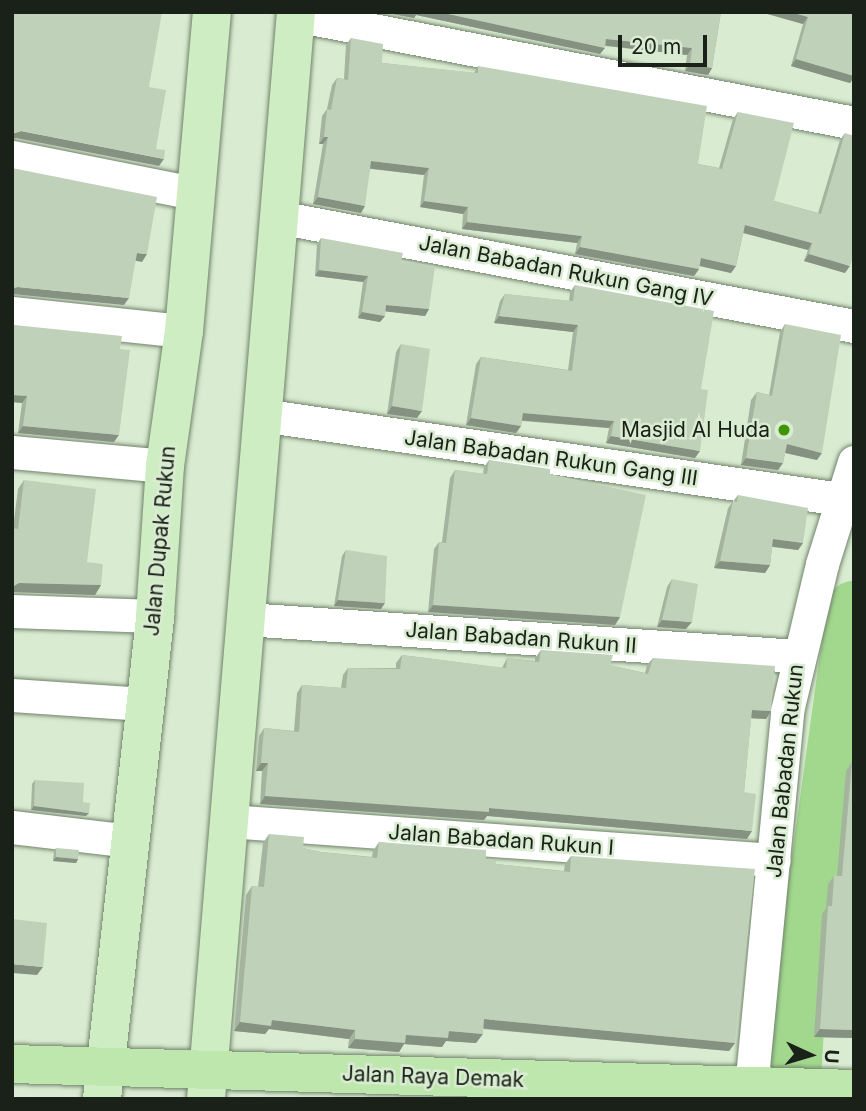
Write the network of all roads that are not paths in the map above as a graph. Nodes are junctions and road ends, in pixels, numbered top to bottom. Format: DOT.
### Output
graph roads {
  1 [pos="212,12"];
  2 [pos="295,14"];
  3 [pos="854,123"];
  4 [pos="12,157"];
  5 [pos="194,193"];
  6 [pos="278,217"];
  7 [pos="12,313"];
  8 [pos="854,326"];
  9 [pos="184,331"];
  10 [pos="261,415"];
  11 [pos="12,453"];
  12 [pos="854,462"];
  13 [pos="165,466"];
  14 [pos="840,499"];
  15 [pos="12,611"];
  16 [pos="155,616"];
  17 [pos="245,618"];
  18 [pos="797,656"];
  19 [pos="12,695"];
  20 [pos="144,704"];
  21 [pos="228,821"];
  22 [pos="12,827"];
  23 [pos="129,841"];
  24 [pos="774,860"];
  25 [pos="12,1065"];
  26 [pos="103,1084"];
  27 [pos="208,1085"];
  28 [pos="778,1088"];
  29 [pos="854,1089"];
  1 -- 5 [label="main road, Jalan Dupak Rukun"];
  2 -- 3 [label="street"];
  2 -- 6 [label="main road"];
  4 -- 5 [label="street"];
  5 -- 9 [label="main road, Jalan Dupak Rukun"];
  6 -- 8 [label="street, Jalan Babadan Rukun Gang IV"];
  6 -- 10 [label="main road"];
  7 -- 9 [label="street"];
  9 -- 13 [label="main road, Jalan Dupak Rukun"];
  10 -- 14 [label="street, Jalan Babadan Rukun Gang III"];
  10 -- 17 [label="main road"];
  11 -- 13 [label="street"];
  12 -- 14 [label="street, Jalan Babadan Rukun"];
  13 -- 16 [label="main road, Jalan Dupak Rukun"];
  14 -- 18 [label="street, Jalan Babadan Rukun"];
  15 -- 16 [label="street"];
  16 -- 20 [label="main road, Jalan Dupak Rukun"];
  17 -- 18 [label="street, Jalan Babadan Rukun II"];
  17 -- 21 [label="main road"];
  18 -- 24 [label="street, Jalan Babadan Rukun"];
  19 -- 20 [label="street"];
  20 -- 23 [label="main road, Jalan Dupak Rukun"];
  21 -- 24 [label="street, Jalan Babadan Rukun I"];
  21 -- 27 [label="main road"];
  22 -- 23 [label="street"];
  23 -- 26 [label="main road, Jalan Dupak Rukun"];
  24 -- 28 [label="street, Jalan Babadan Rukun"];
  25 -- 26 [label="highway, Jalan Raya Demak"];
  26 -- 27 [label="highway, Jalan Raya Demak"];
  27 -- 28 [label="highway, Jalan Raya Demak"];
  28 -- 29 [label="highway, Jalan Raya Demak"];
}
